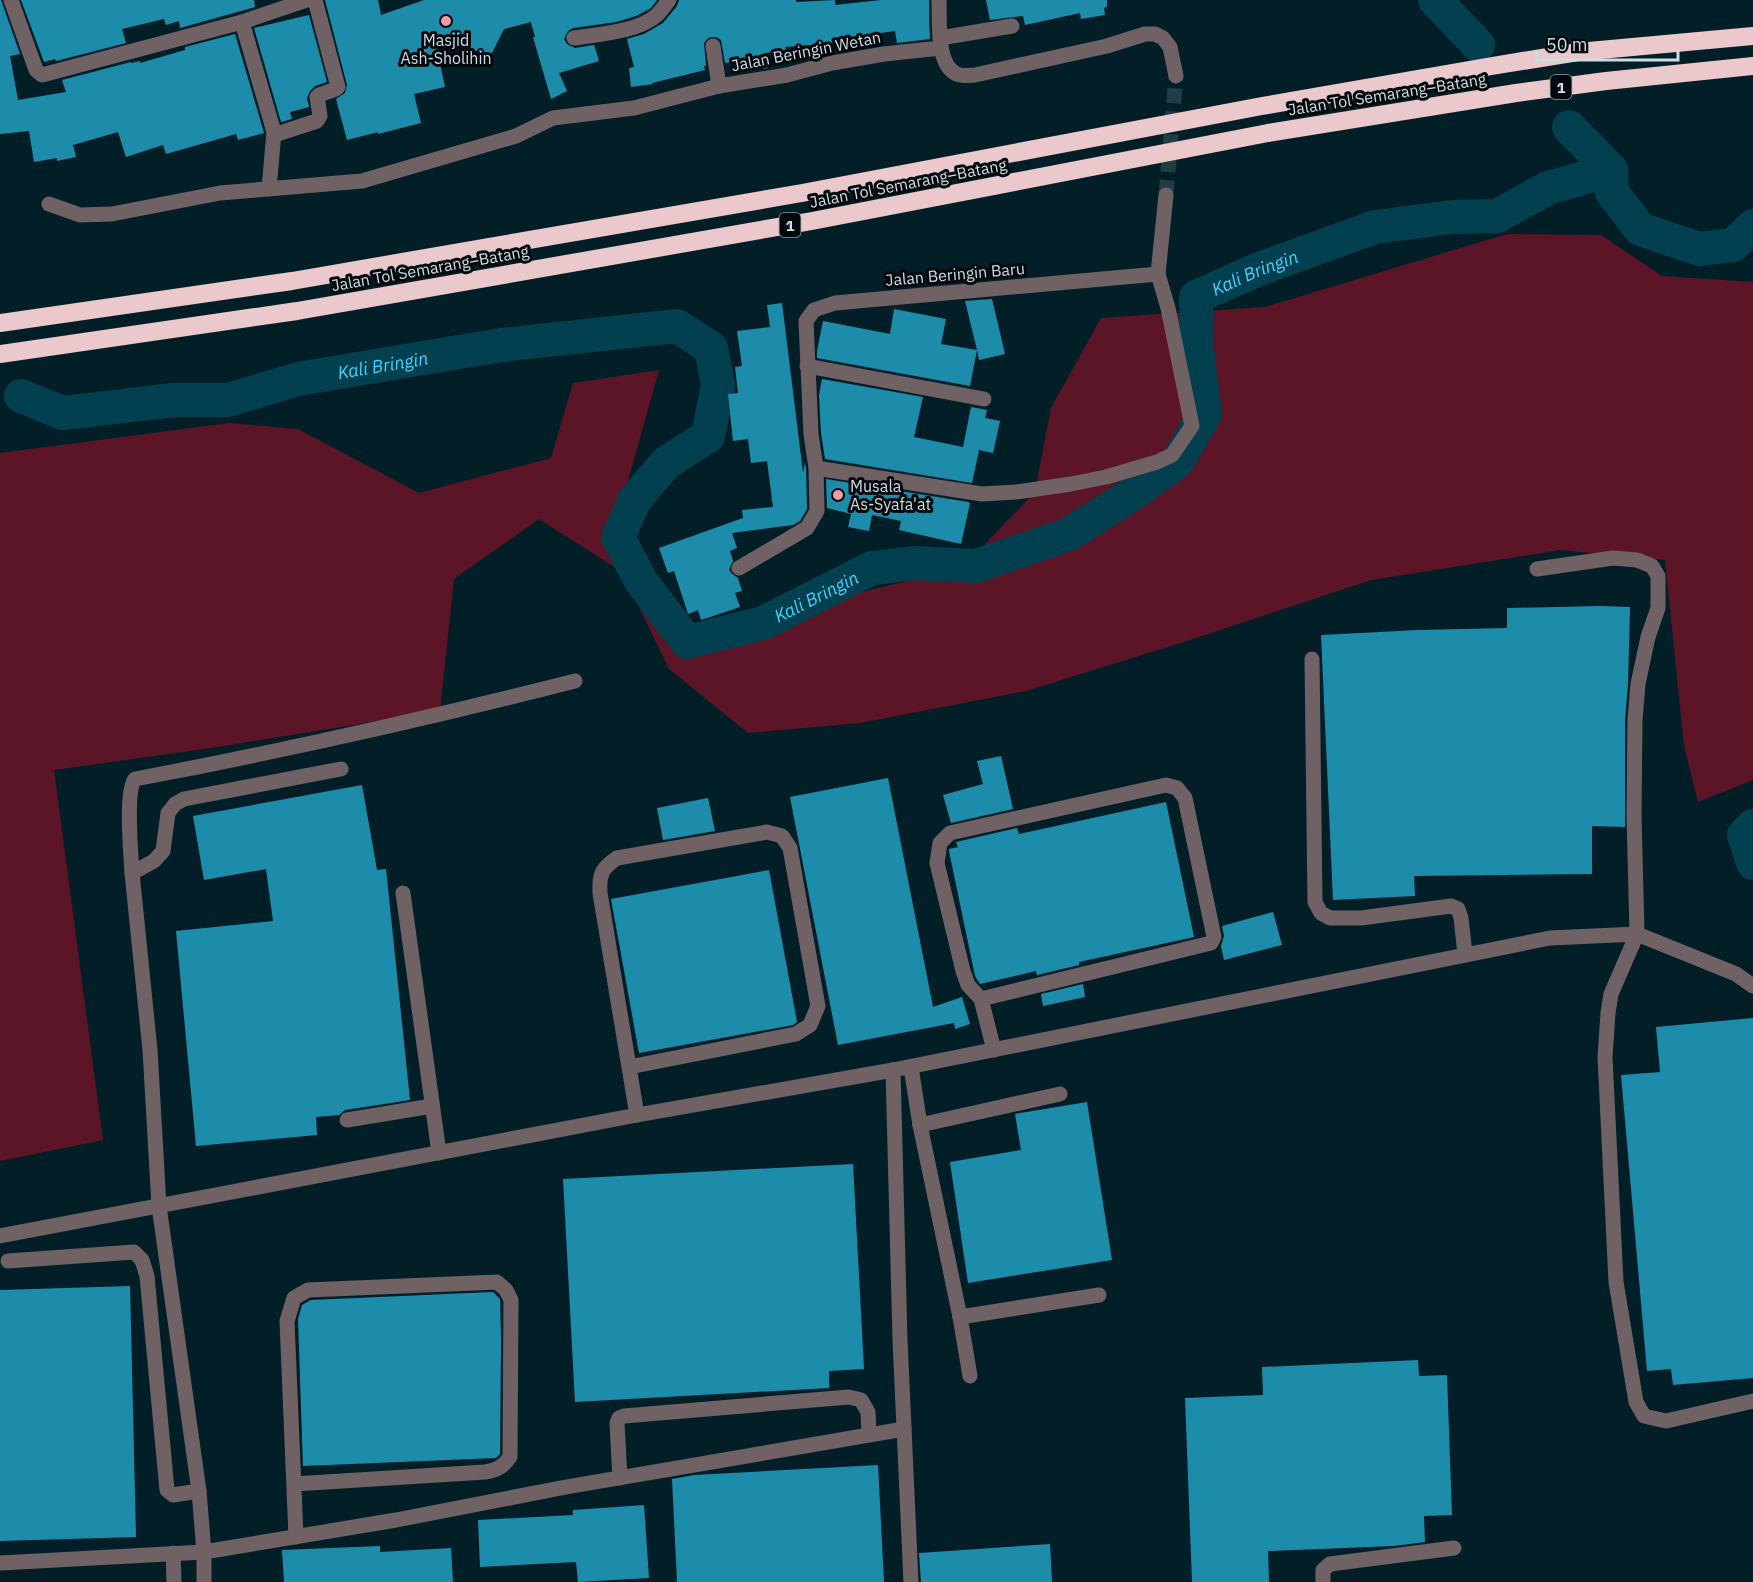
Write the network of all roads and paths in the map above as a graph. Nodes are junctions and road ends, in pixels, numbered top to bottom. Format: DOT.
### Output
graph roads {
  1 [pos="11,0"];
  2 [pos="306,0"];
  3 [pos="315,0"];
  4 [pos="669,0"];
  5 [pos="939,0"];
  6 [pos="242,22"];
  7 [pos="1012,26"];
  8 [pos="1753,36"];
  9 [pos="574,38"];
  10 [pos="941,43"];
  11 [pos="713,46"];
  12 [pos="1753,66"];
  13 [pos="1176,76"];
  14 [pos="719,86"];
  15 [pos="274,132"];
  16 [pos="269,189"];
  17 [pos="1166,195"];
  18 [pos="49,204"];
  19 [pos="1158,274"];
  20 [pos="0,323"];
  21 [pos="0,354"];
  22 [pos="807,366"];
  23 [pos="984,399"];
  24 [pos="816,468"];
  25 [pos="739,568"];
  26 [pos="1537,569"];
  27 [pos="1312,659"];
  28 [pos="575,681"];
  29 [pos="341,769"];
  30 [pos="132,873"];
  31 [pos="403,893"];
  32 [pos="1637,934"];
  33 [pos="1465,954"];
  34 [pos="1753,986"];
  35 [pos="981,999"];
  36 [pos="994,1050"];
  37 [pos="629,1067"];
  38 [pos="911,1067"];
  39 [pos="893,1070"];
  40 [pos="1060,1094"];
  41 [pos="432,1106"];
  42 [pos="637,1115"];
  43 [pos="347,1120"];
  44 [pos="920,1125"];
  45 [pos="439,1153"];
  46 [pos="159,1206"];
  47 [pos="0,1236"];
  48 [pos="8,1261"];
  49 [pos="1099,1295"];
  50 [pos="960,1317"];
  51 [pos="970,1376"];
  52 [pos="1753,1401"];
  53 [pos="904,1429"];
  54 [pos="869,1434"];
  55 [pos="620,1478"];
  56 [pos="294,1484"];
  57 [pos="199,1491"];
  58 [pos="296,1537"];
  59 [pos="1454,1548"];
  60 [pos="204,1552"];
  61 [pos="173,1553"];
  62 [pos="0,1563"];
  63 [pos="174,1582"];
  64 [pos="204,1582"];
  65 [pos="911,1582"];
  66 [pos="1323,1582"];
  1 -- 6 [label="street"];
  2 -- 6 [label="street"];
  3 -- 15 [label="street"];
  4 -- 9 [label="street"];
  5 -- 10 [label="street"];
  6 -- 15 [label="street"];
  7 -- 10 [label="street, Jalan Beringin Wetan"];
  8 -- 20 [label="highway, Jalan Tol Semarang–Batang / 1"];
  10 -- 13 [label="street"];
  10 -- 14 [label="street, Jalan Beringin Wetan"];
  11 -- 14 [label="street, Jalan Beringin Wetan"];
  12 -- 21 [label="highway, Jalan Tol Semarang–Batang / 1"];
  14 -- 16 [label="street"];
  15 -- 16 [label="street"];
  16 -- 18 [label="street"];
  17 -- 19 [label="street"];
  19 -- 22 [label="street, Jalan Beringin Baru"];
  19 -- 24 [label="street"];
  22 -- 23 [label="street"];
  22 -- 24 [label="street, Jalan Beringin Baru"];
  24 -- 25 [label="street, Jalan Beringin Baru"];
  26 -- 32 [label="street"];
  27 -- 33 [label="street"];
  28 -- 30 [label="street"];
  29 -- 30 [label="street"];
  30 -- 46 [label="street"];
  31 -- 41 [label="street"];
  32 -- 33 [label="street"];
  32 -- 34 [label="street"];
  32 -- 52 [label="street"];
  33 -- 36 [label="street"];
  35 -- 35 [label="street"];
  35 -- 36 [label="street"];
  36 -- 38 [label="street"];
  37 -- 37 [label="street"];
  37 -- 42 [label="street"];
  38 -- 39 [label="street"];
  38 -- 44 [label="street"];
  39 -- 42 [label="street"];
  39 -- 53 [label="street"];
  40 -- 44 [label="street"];
  41 -- 43 [label="street"];
  41 -- 45 [label="street"];
  42 -- 45 [label="street"];
  44 -- 50 [label="street"];
  45 -- 46 [label="street"];
  46 -- 47 [label="street"];
  46 -- 57 [label="street"];
  48 -- 57 [label="street"];
  49 -- 50 [label="street"];
  50 -- 51 [label="street"];
  53 -- 54 [label="street"];
  53 -- 65 [label="street"];
  54 -- 55 [label="street"];
  54 -- 55 [label="street"];
  55 -- 58 [label="street"];
  56 -- 56 [label="street"];
  56 -- 58 [label="street"];
  57 -- 60 [label="street"];
  58 -- 60 [label="street"];
  59 -- 66 [label="street"];
  60 -- 61 [label="street"];
  60 -- 64 [label="street"];
  61 -- 62 [label="street"];
  61 -- 63 [label="street"];
}
